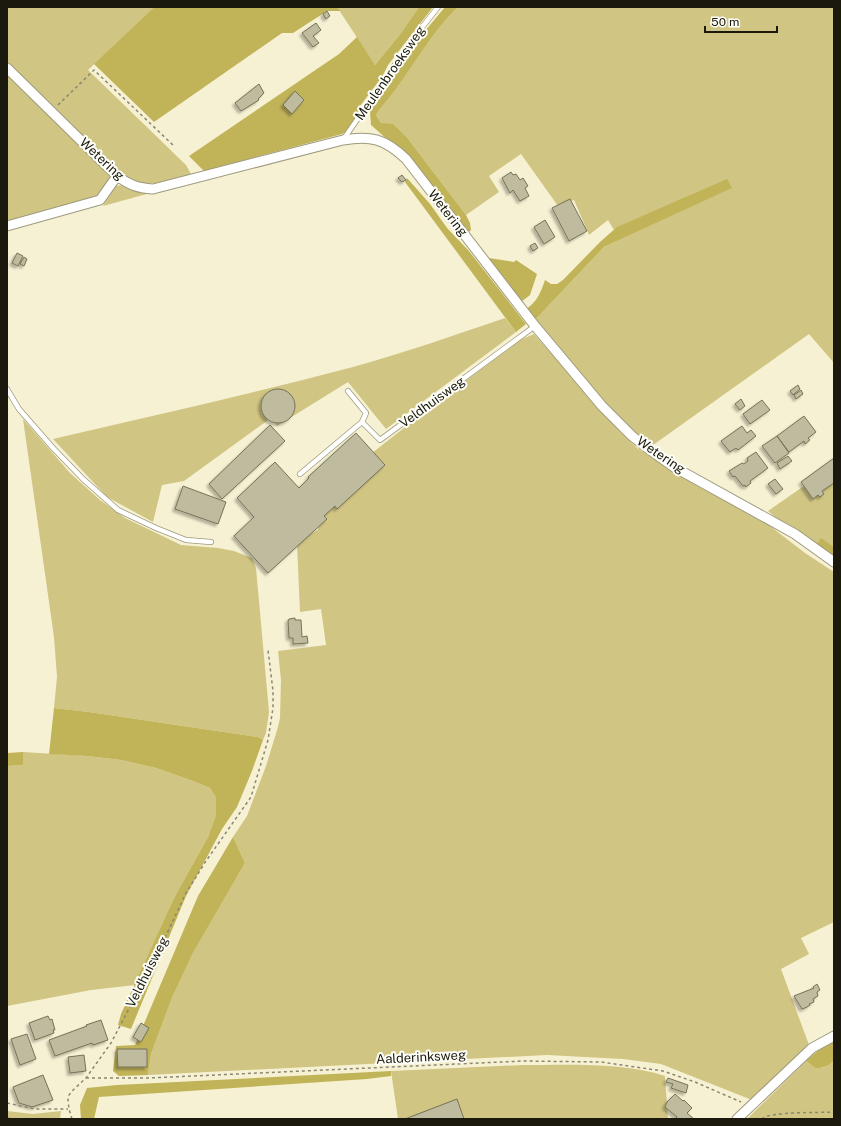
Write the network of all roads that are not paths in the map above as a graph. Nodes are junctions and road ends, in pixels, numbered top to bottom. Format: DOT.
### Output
graph roads {
  1 [pos="438,7"];
  2 [pos="7,68"];
  3 [pos="343,140"];
  4 [pos="118,176"];
  5 [pos="7,226"];
  6 [pos="535,326"];
  7 [pos="7,389"];
  8 [pos="348,391"];
  9 [pos="362,422"];
  10 [pos="300,474"];
  11 [pos="211,542"];
  12 [pos="834,562"];
  13 [pos="834,1036"];
  14 [pos="737,1119"];
  1 -- 3 [label="lane, Meulenbroeksweg"];
  2 -- 4 [label="street, Wetering"];
  3 -- 4 [label="street, Wetering"];
  3 -- 6 [label="street, Wetering"];
  4 -- 5 [label="street"];
  6 -- 9 [label="lane, Veldhuisweg"];
  6 -- 12 [label="street, Wetering"];
  7 -- 11 [label="lane"];
  8 -- 9 [label="lane"];
  9 -- 10 [label="lane"];
  13 -- 14 [label="street"];
}
